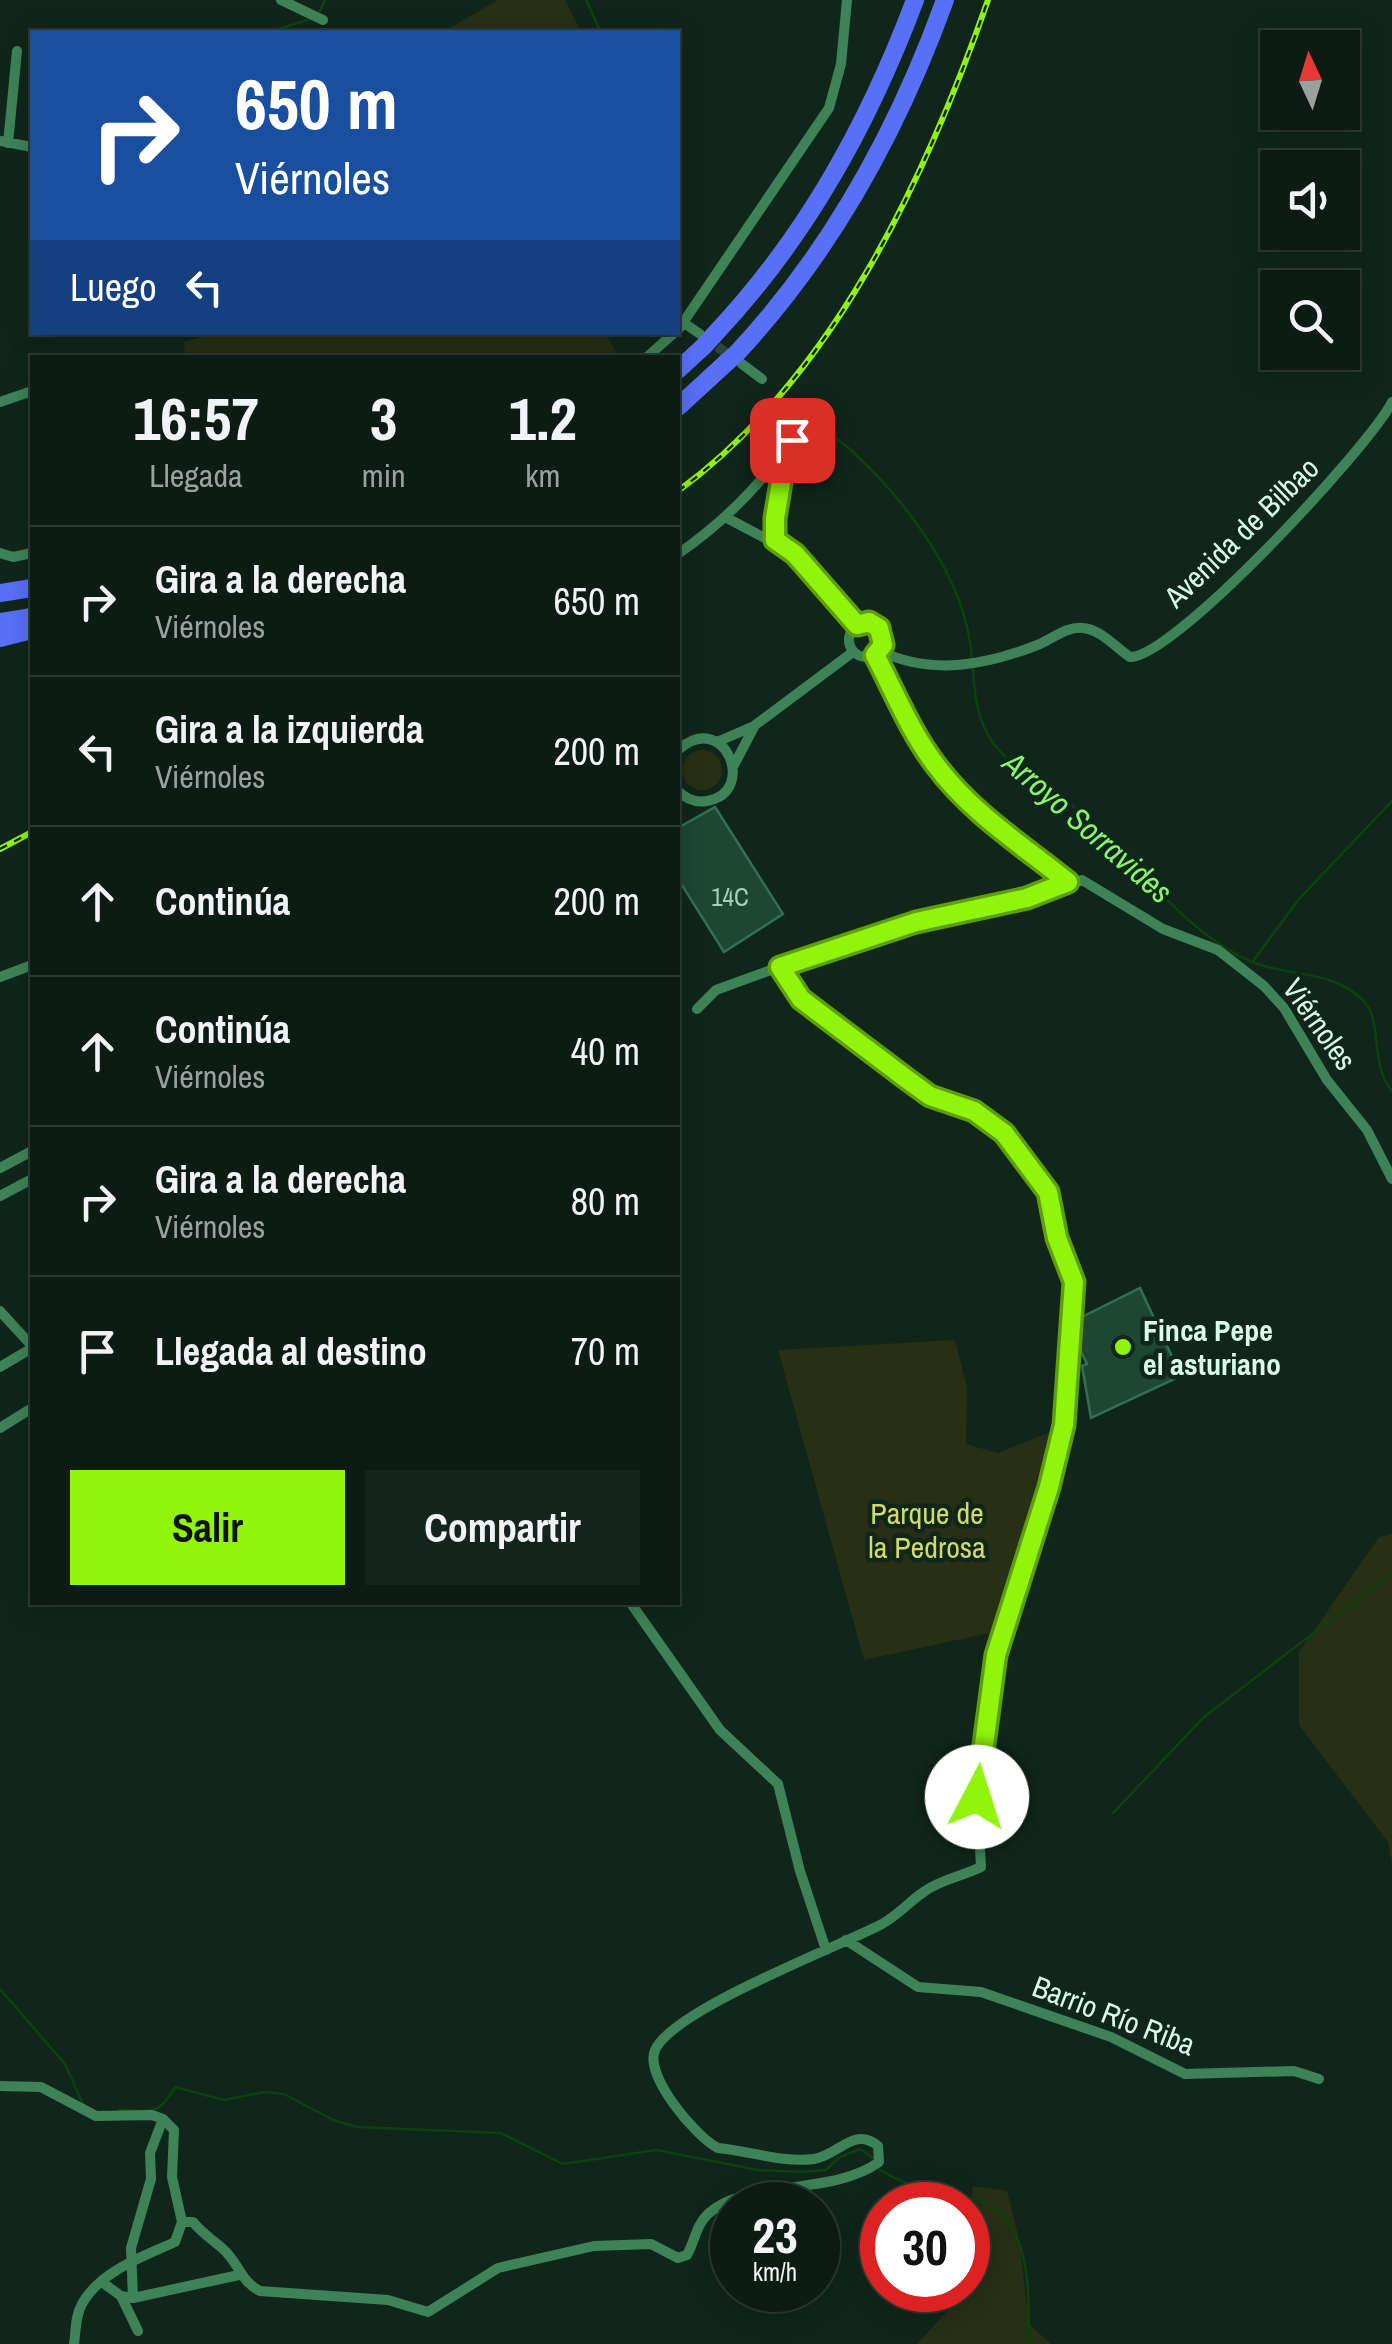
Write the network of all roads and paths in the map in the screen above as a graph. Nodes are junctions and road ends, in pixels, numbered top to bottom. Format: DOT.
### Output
graph roads {
  1 [pos="281,0"];
  2 [pos="847,0"];
  3 [pos="914,0"];
  4 [pos="945,0"];
  5 [pos="323,20"];
  6 [pos="16,51"];
  7 [pos="4,142"];
  8 [pos="30,147"];
  9 [pos="680,327"];
  10 [pos="680,328"];
  11 [pos="671,335"];
  12 [pos="706,339"];
  13 [pos="649,355"];
  14 [pos="735,360"];
  15 [pos="680,368"];
  16 [pos="762,379"];
  17 [pos="30,392"];
  18 [pos="0,402"];
  19 [pos="1392,402"];
  20 [pos="680,405"];
  21 [pos="808,411"];
  22 [pos="787,447"];
  23 [pos="726,517"];
  24 [pos="775,540"];
  25 [pos="0,552"];
  26 [pos="680,552"];
  27 [pos="30,553"];
  28 [pos="30,578"];
  29 [pos="0,582"];
  30 [pos="30,588"];
  31 [pos="0,593"];
  32 [pos="30,617"];
  33 [pos="0,622"];
  34 [pos="857,625"];
  35 [pos="30,630"];
  36 [pos="0,638"];
  37 [pos="853,652"];
  38 [pos="878,653"];
  39 [pos="754,726"];
  40 [pos="717,742"];
  41 [pos="680,749"];
  42 [pos="733,767"];
  43 [pos="680,796"];
  44 [pos="1068,882"];
  45 [pos="30,966"];
  46 [pos="780,967"];
  47 [pos="0,977"];
  48 [pos="698,1008"];
  49 [pos="30,1152"];
  50 [pos="0,1168"];
  51 [pos="1392,1179"];
  52 [pos="30,1180"];
  53 [pos="0,1196"];
  54 [pos="0,1311"];
  55 [pos="30,1345"];
  56 [pos="30,1348"];
  57 [pos="0,1367"];
  58 [pos="30,1409"];
  59 [pos="0,1428"];
  60 [pos="632,1605"];
  61 [pos="846,1940"];
  62 [pos="826,1950"];
  63 [pos="1319,2079"];
  64 [pos="0,2086"];
  65 [pos="163,2118"];
  66 [pos="182,2222"];
  67 [pos="131,2262"];
  68 [pos="239,2275"];
  69 [pos="103,2283"];
  70 [pos="127,2297"];
  71 [pos="138,2331"];
  72 [pos="74,2344"];
  1 -- 5 [label="street"];
  2 -- 9 [label="street"];
  3 -- 12 [label="highway"];
  4 -- 14 [label="highway"];
  6 -- 7 [label="street"];
  7 -- 8 [label="street"];
  10 -- 12 [label="street"];
  11 -- 13 [label="street"];
  12 -- 15 [label="highway"];
  14 -- 16 [label="street"];
  14 -- 20 [label="highway"];
  17 -- 18 [label="street"];
  19 -- 38 [label="street, Avenida de Bilbao"];
  21 -- 22 [label="street"];
  22 -- 23 [label="street"];
  22 -- 24 [label="street"];
  23 -- 24 [label="street"];
  23 -- 26 [label="street"];
  24 -- 34 [label="street"];
  25 -- 27 [label="street"];
  28 -- 29 [label="highway"];
  30 -- 31 [label="highway"];
  32 -- 33 [label="highway"];
  34 -- 37 [label="street"];
  34 -- 38 [label="street"];
  35 -- 36 [label="highway"];
  37 -- 38 [label="street"];
  37 -- 39 [label="street"];
  38 -- 44 [label="street, Viérnoles"];
  39 -- 40 [label="street"];
  39 -- 42 [label="street"];
  40 -- 41 [label="street"];
  40 -- 42 [label="street"];
  42 -- 43 [label="street"];
  44 -- 46 [label="street"];
  44 -- 51 [label="street, Viérnoles"];
  45 -- 47 [label="street"];
  46 -- 48 [label="street"];
  46 -- 61 [label="street"];
  49 -- 50 [label="street"];
  52 -- 53 [label="street"];
  54 -- 55 [label="street"];
  56 -- 57 [label="street"];
  58 -- 59 [label="street"];
  60 -- 62 [label="street"];
  61 -- 62 [label="street"];
  61 -- 63 [label="street, Barrio Río Riba"];
  62 -- 68 [label="street"];
  64 -- 65 [label="street"];
  65 -- 66 [label="street"];
  65 -- 67 [label="street"];
  66 -- 67 [label="street"];
  66 -- 68 [label="street"];
  67 -- 69 [label="street"];
  67 -- 70 [label="street"];
  68 -- 70 [label="street"];
  69 -- 70 [label="street"];
  69 -- 72 [label="street"];
  70 -- 71 [label="street"];
}
